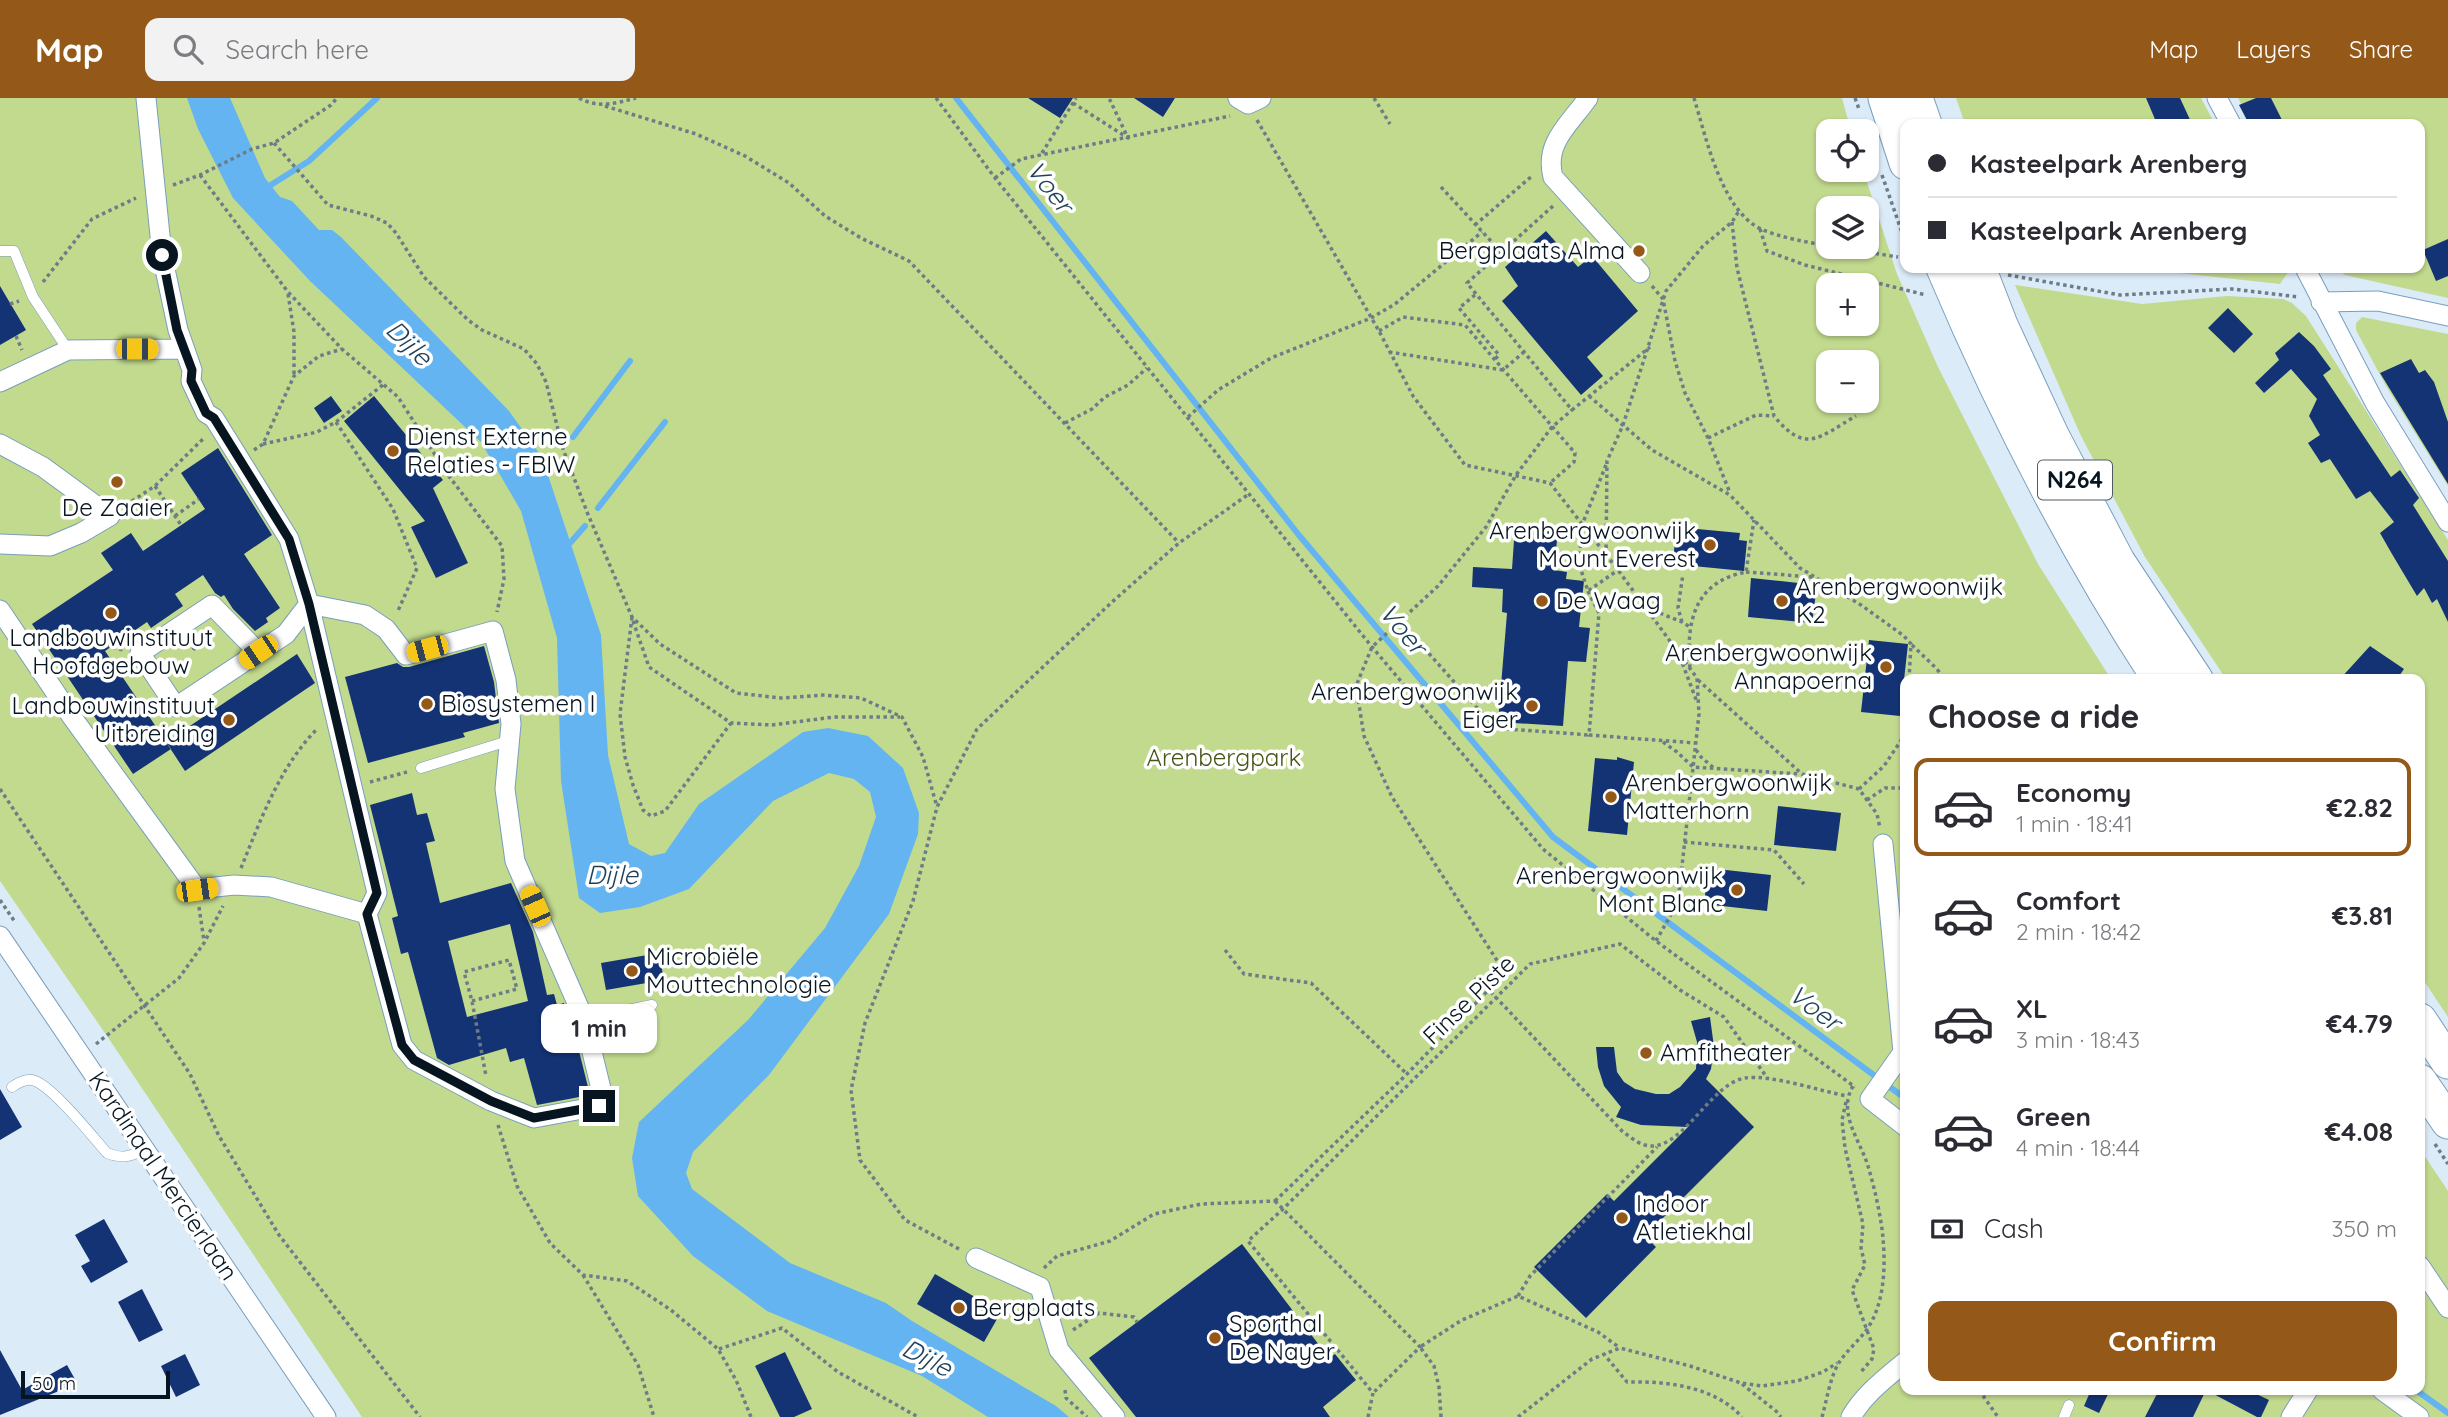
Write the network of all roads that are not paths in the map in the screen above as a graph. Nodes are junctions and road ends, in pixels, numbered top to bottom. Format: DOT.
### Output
graph roads {
  1 [pos="146,98"];
  2 [pos="1588,98"];
  3 [pos="1885,98"];
  4 [pos="1916,98"];
  5 [pos="2217,98"];
  6 [pos="1923,119"];
  7 [pos="2228,119"];
  8 [pos="1893,168"];
  9 [pos="0,251"];
  10 [pos="1640,273"];
  11 [pos="1994,273"];
  12 [pos="2308,273"];
  13 [pos="1935,282"];
  14 [pos="2322,302"];
  15 [pos="2448,316"];
  16 [pos="183,349"];
  17 [pos="68,350"];
  18 [pos="0,382"];
  19 [pos="2,440"];
  20 [pos="2448,522"];
  21 [pos="0,544"];
  22 [pos="309,604"];
  23 [pos="0,610"];
  24 [pos="258,652"];
  25 [pos="2156,674"];
  26 [pos="2193,674"];
  27 [pos="508,741"];
  28 [pos="421,768"];
  29 [pos="1883,845"];
  30 [pos="367,914"];
  31 [pos="0,936"];
  32 [pos="652,1005"];
  33 [pos="584,1018"];
  34 [pos="2425,1028"];
  35 [pos="1900,1045"];
  36 [pos="1900,1058"];
  37 [pos="2448,1062"];
  38 [pos="12,1087"];
  39 [pos="2425,1088"];
  40 [pos="2448,1122"];
  41 [pos="1900,1123"];
  42 [pos="144,1149"];
  43 [pos="976,1258"];
  44 [pos="2425,1274"];
  45 [pos="2448,1308"];
  46 [pos="1900,1366"];
  47 [pos="2305,1395"];
  48 [pos="2389,1395"];
  49 [pos="2069,1405"];
  50 [pos="326,1417"];
  51 [pos="1115,1417"];
  52 [pos="1851,1417"];
  53 [pos="2064,1417"];
  54 [pos="2291,1417"];
  55 [pos="2419,1417"];
  1 -- 16 [label="street"];
  2 -- 10 [label="street"];
  3 -- 8 [label="highway"];
  4 -- 6 [label="highway"];
  5 -- 7 [label="street"];
  9 -- 17 [label="lane"];
  11 -- 26 [label="highway, N264"];
  12 -- 14 [label="street"];
  13 -- 25 [label="highway, N264"];
  14 -- 15 [label="street"];
  14 -- 20 [label="street"];
  16 -- 17 [label="street"];
  16 -- 22 [label="street"];
  17 -- 18 [label="street"];
  19 -- 21 [label="street"];
  22 -- 24 [label="street"];
  22 -- 27 [label="street"];
  22 -- 30 [label="street"];
  23 -- 30 [label="street"];
  24 -- 24 [label="street"];
  27 -- 28 [label="lane"];
  27 -- 33 [label="street"];
  29 -- 35 [label="street"];
  30 -- 33 [label="street"];
  31 -- 42 [label="street, Kardinaal Mercierlaan"];
  32 -- 33 [label="lane"];
  34 -- 37 [label="highway"];
  36 -- 41 [label="street"];
  38 -- 42 [label="lane"];
  39 -- 40 [label="highway"];
  42 -- 50 [label="street, Kardinaal Mercierlaan"];
  43 -- 51 [label="street"];
  44 -- 45 [label="street"];
  46 -- 52 [label="street"];
  47 -- 54 [label="street"];
  48 -- 55 [label="street"];
  49 -- 53 [label="lane"];
}
